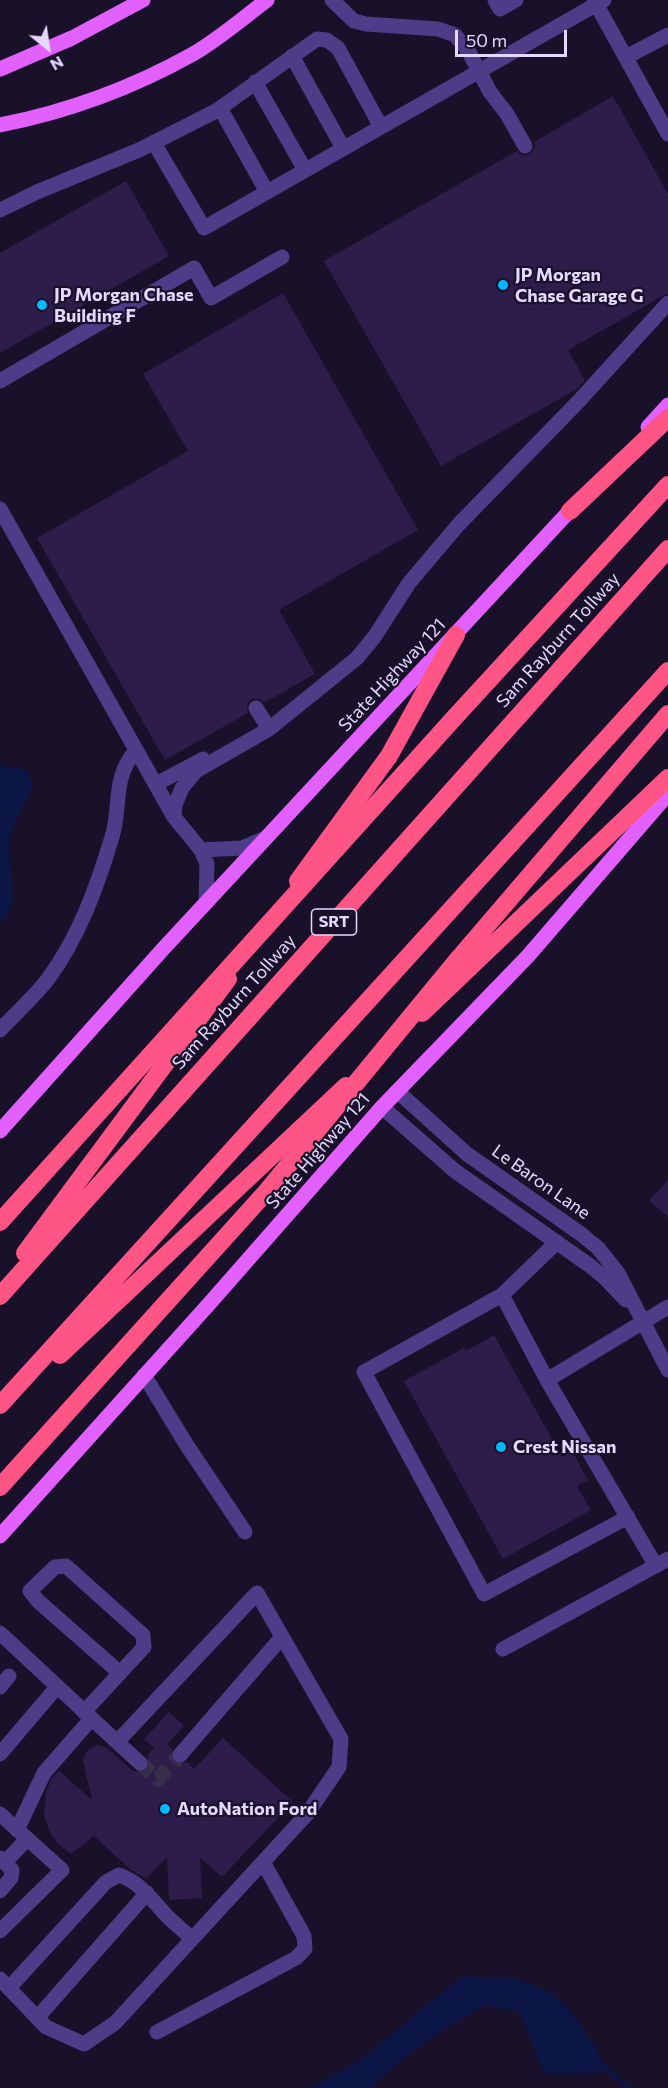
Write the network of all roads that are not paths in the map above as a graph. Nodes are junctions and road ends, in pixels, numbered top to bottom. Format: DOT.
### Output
graph roads {
  1 [pos="142,0"];
  2 [pos="267,0"];
  3 [pos="332,0"];
  4 [pos="495,0"];
  5 [pos="516,0"];
  6 [pos="599,2"];
  7 [pos="668,35"];
  8 [pos="292,56"];
  9 [pos="626,57"];
  10 [pos="0,69"];
  11 [pos="480,72"];
  12 [pos="255,82"];
  13 [pos="220,108"];
  14 [pos="0,125"];
  15 [pos="381,127"];
  16 [pos="668,134"];
  17 [pos="154,143"];
  18 [pos="525,146"];
  19 [pos="343,148"];
  20 [pos="305,170"];
  21 [pos="267,192"];
  22 [pos="0,210"];
  23 [pos="282,257"];
  24 [pos="668,303"];
  25 [pos="0,381"];
  26 [pos="668,405"];
  27 [pos="668,418"];
  28 [pos="668,485"];
  29 [pos="0,509"];
  30 [pos="570,510"];
  31 [pos="668,549"];
  32 [pos="456,635"];
  33 [pos="668,671"];
  34 [pos="256,708"];
  35 [pos="668,714"];
  36 [pos="269,729"];
  37 [pos="136,750"];
  38 [pos="234,750"];
  39 [pos="668,778"];
  40 [pos="156,784"];
  41 [pos="668,794"];
  42 [pos="174,817"];
  43 [pos="269,837"];
  44 [pos="201,850"];
  45 [pos="206,903"];
  46 [pos="0,1030"];
  47 [pos="397,1090"];
  48 [pos="382,1107"];
  49 [pos="0,1131"];
  50 [pos="0,1222"];
  51 [pos="557,1242"];
  52 [pos="0,1286"];
  53 [pos="502,1295"];
  54 [pos="0,1296"];
  55 [pos="668,1307"];
  56 [pos="641,1321"];
  57 [pos="668,1370"];
  58 [pos="144,1375"];
  59 [pos="547,1380"];
  60 [pos="0,1405"];
  61 [pos="0,1412"];
  62 [pos="0,1487"];
  63 [pos="627,1516"];
  64 [pos="245,1532"];
  65 [pos="0,1536"];
  66 [pos="662,1562"];
  67 [pos="0,1633"];
  68 [pos="282,1637"];
  69 [pos="503,1649"];
  70 [pos="120,1673"];
  71 [pos="57,1687"];
  72 [pos="87,1715"];
  73 [pos="117,1742"];
  74 [pos="0,1754"];
  75 [pos="180,1755"];
  76 [pos="140,1763"];
  77 [pos="0,1814"];
  78 [pos="22,1834"];
  79 [pos="2,1860"];
  80 [pos="263,1862"];
  81 [pos="0,1891"];
  82 [pos="147,1893"];
  83 [pos="0,1931"];
  84 [pos="192,1939"];
  85 [pos="4,1984"];
  86 [pos="37,2018"];
  87 [pos="157,2032"];
  1 -- 10 [label="main road"];
  2 -- 14 [label="main road"];
  3 -- 11 [label="street"];
  4 -- 5 [label="street"];
  6 -- 9 [label="street"];
  6 -- 11 [label="street"];
  7 -- 9 [label="street"];
  8 -- 12 [label="street"];
  8 -- 15 [label="street"];
  8 -- 19 [label="street"];
  9 -- 16 [label="street"];
  11 -- 15 [label="street"];
  11 -- 18 [label="street"];
  12 -- 13 [label="street"];
  12 -- 20 [label="street"];
  13 -- 17 [label="street"];
  13 -- 21 [label="street"];
  15 -- 19 [label="street"];
  17 -- 21 [label="street"];
  17 -- 22 [label="street"];
  19 -- 20 [label="street"];
  20 -- 21 [label="street"];
  23 -- 25 [label="street"];
  24 -- 36 [label="street"];
  26 -- 30 [label="main road, State Highway 121"];
  27 -- 30 [label="highway"];
  28 -- 50 [label="highway, bridge"];
  29 -- 37 [label="street"];
  30 -- 32 [label="main road, State Highway 121"];
  31 -- 54 [label="highway, Sam Rayburn Tollway / SRT"];
  32 -- 43 [label="main road, State Highway 121"];
  32 -- 52 [label="highway"];
  33 -- 60 [label="highway"];
  34 -- 36 [label="street"];
  35 -- 62 [label="highway, bridge"];
  36 -- 38 [label="street"];
  37 -- 40 [label="street"];
  37 -- 46 [label="street"];
  38 -- 40 [label="street"];
  38 -- 42 [label="street"];
  39 -- 61 [label="highway"];
  40 -- 42 [label="street"];
  41 -- 47 [label="main road, State Highway 121"];
  42 -- 44 [label="street"];
  43 -- 44 [label="street"];
  43 -- 45 [label="main road, State Highway 121"];
  44 -- 45 [label="street"];
  45 -- 49 [label="main road, State Highway 121"];
  47 -- 48 [label="main road, State Highway 121"];
  47 -- 56 [label="street, Le Baron Lane"];
  48 -- 51 [label="street, Le Baron Lane"];
  48 -- 58 [label="main road, State Highway 121"];
  51 -- 53 [label="street"];
  51 -- 56 [label="street, Le Baron Lane"];
  53 -- 59 [label="street"];
  53 -- 63 [label="street"];
  55 -- 56 [label="street"];
  56 -- 57 [label="street, Le Baron Lane"];
  56 -- 59 [label="street"];
  58 -- 64 [label="street"];
  58 -- 65 [label="main road, State Highway 121"];
  59 -- 63 [label="street"];
  63 -- 66 [label="street"];
  66 -- 69 [label="street"];
  67 -- 71 [label="street"];
  68 -- 73 [label="street"];
  68 -- 75 [label="street"];
  68 -- 80 [label="street"];
  70 -- 70 [label="street"];
  70 -- 72 [label="street"];
  71 -- 72 [label="street"];
  71 -- 74 [label="street"];
  72 -- 73 [label="street"];
  72 -- 78 [label="street"];
  73 -- 76 [label="street"];
  77 -- 78 [label="street"];
  78 -- 79 [label="street"];
  78 -- 83 [label="street"];
  79 -- 81 [label="street"];
  80 -- 84 [label="street"];
  80 -- 87 [label="street"];
  82 -- 84 [label="street"];
  82 -- 85 [label="street"];
  82 -- 86 [label="street"];
  84 -- 86 [label="street"];
  85 -- 86 [label="street"];
}
